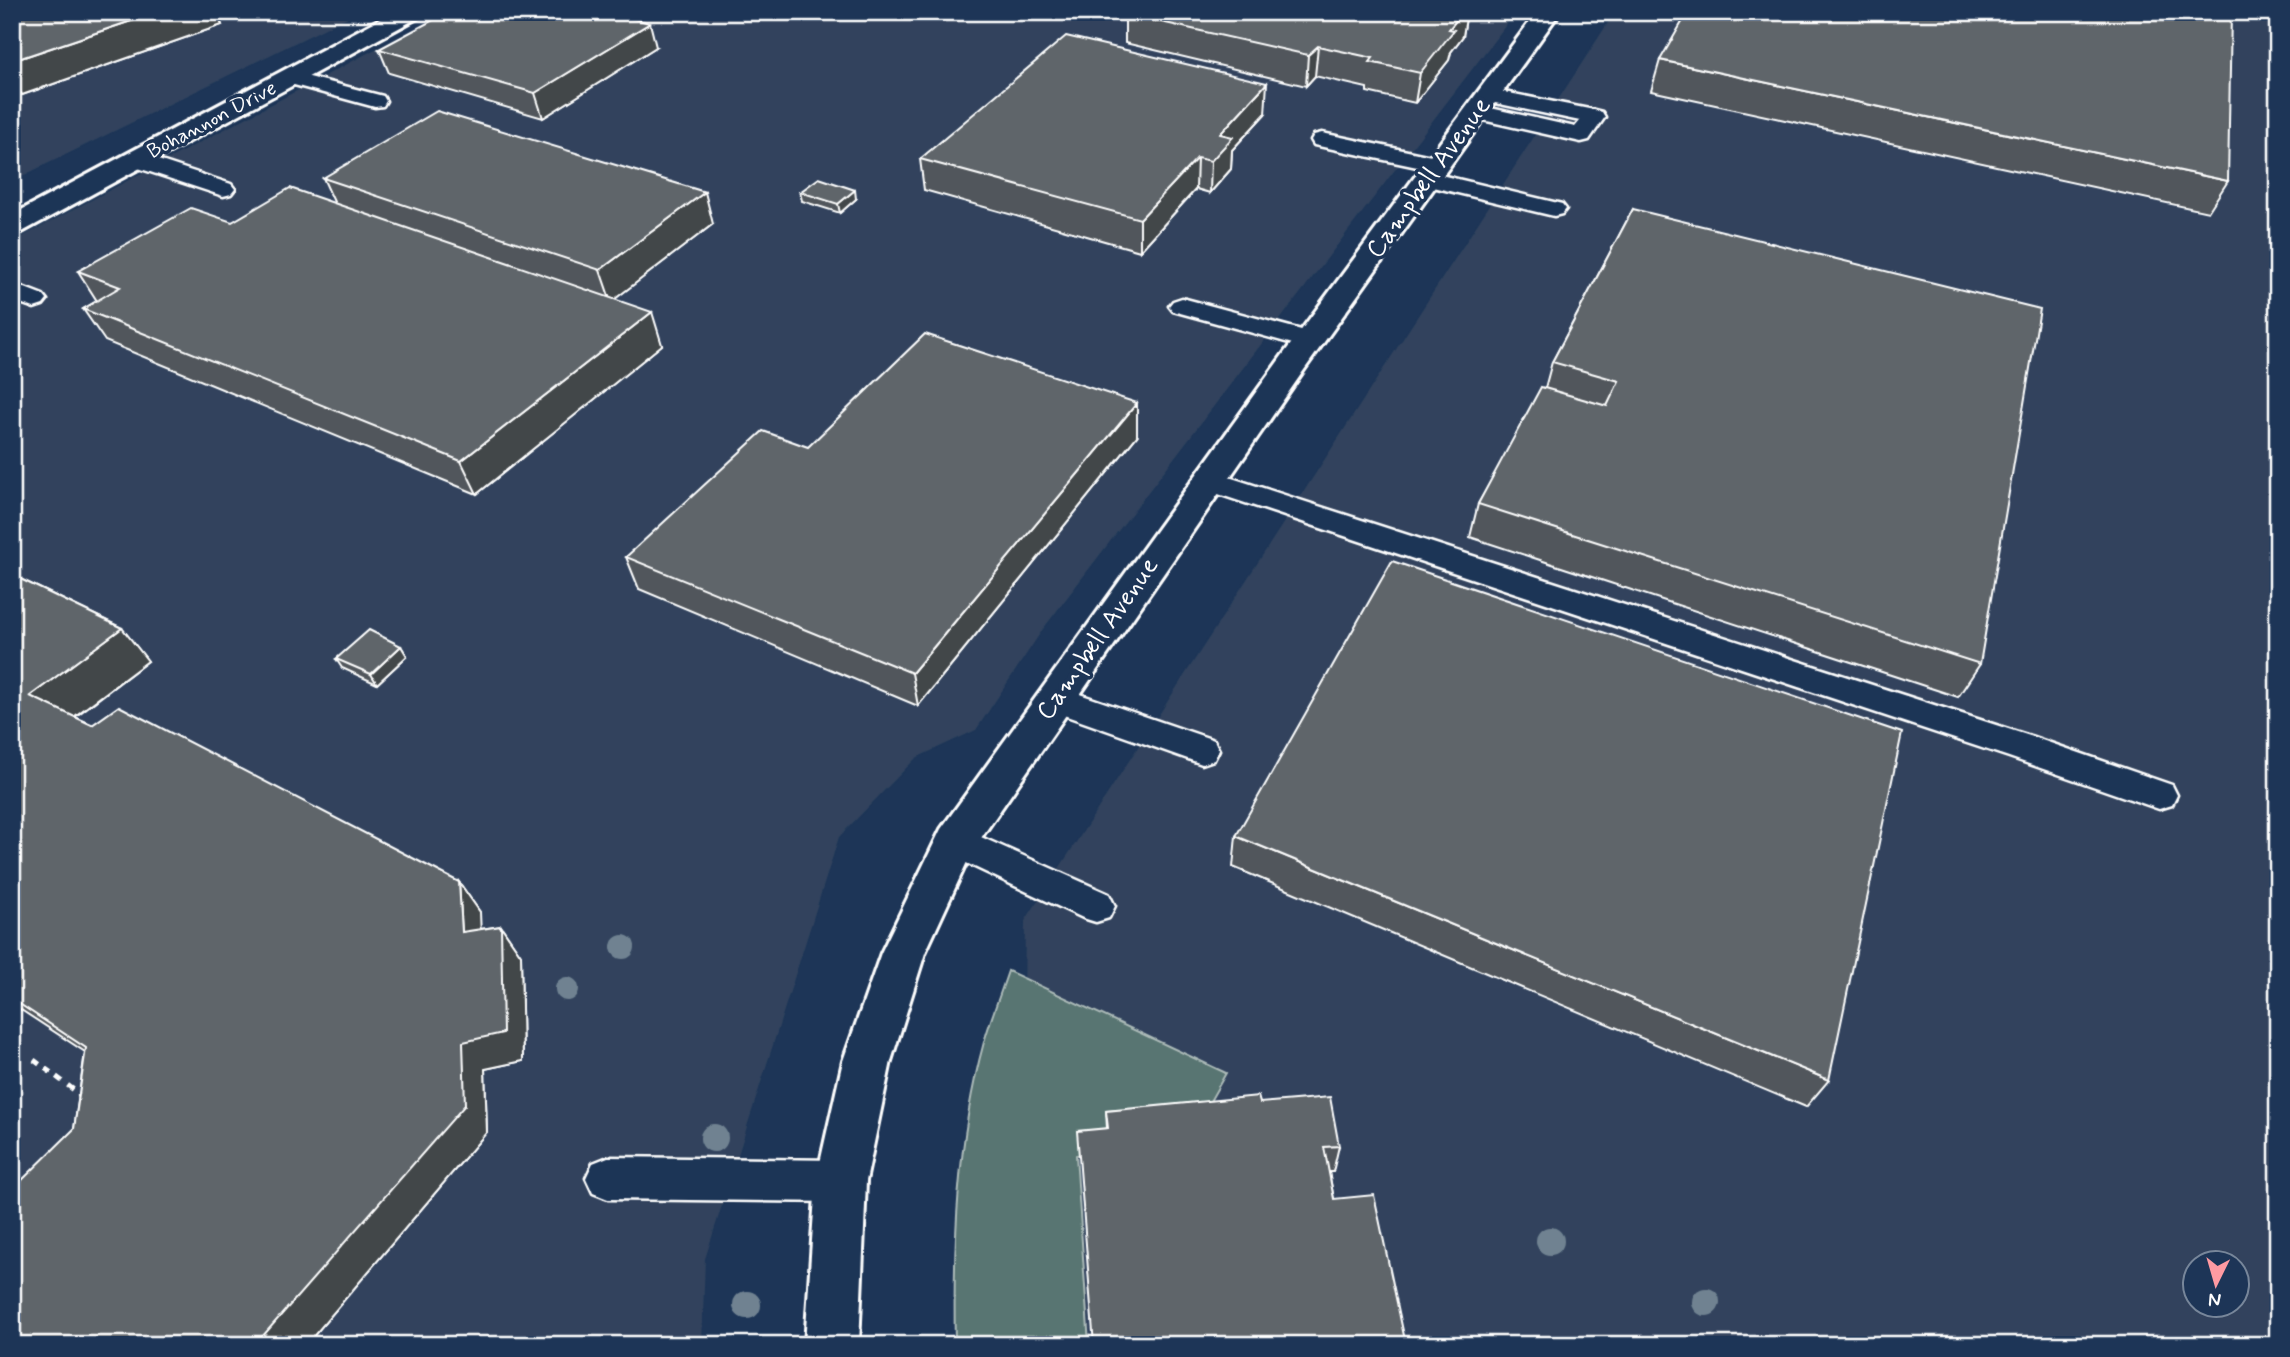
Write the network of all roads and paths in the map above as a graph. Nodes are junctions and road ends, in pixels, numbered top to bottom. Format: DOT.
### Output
graph roads {
  1 [pos="411,12"];
  2 [pos="1549,12"];
  3 [pos="290,78"];
  4 [pos="375,101"];
  5 [pos="1483,103"];
  6 [pos="1587,126"];
  7 [pos="1322,140"];
  8 [pos="137,160"];
  9 [pos="1432,172"];
  10 [pos="223,189"];
  11 [pos="1554,209"];
  12 [pos="12,226"];
  13 [pos="1181,306"];
  14 [pos="1311,341"];
  15 [pos="1210,481"];
  16 [pos="1056,699"];
  17 [pos="1202,750"];
  18 [pos="2159,795"];
  19 [pos="956,841"];
  20 [pos="1096,906"];
  21 [pos="34,1060"];
  22 [pos="88,1110"];
  23 [pos="608,1178"];
  24 [pos="841,1181"];
  25 [pos="832,1345"];
  1 -- 3 [label="street, Bohannon Drive"];
  2 -- 5 [label="street, Campbell Avenue"];
  3 -- 4 [label="lane"];
  3 -- 8 [label="street, Bohannon Drive"];
  5 -- 6 [label="lane"];
  5 -- 9 [label="street, Campbell Avenue"];
  7 -- 9 [label="lane"];
  8 -- 10 [label="lane"];
  8 -- 12 [label="street, Bohannon Drive"];
  9 -- 11 [label="lane"];
  9 -- 14 [label="street, Campbell Avenue"];
  13 -- 14 [label="lane"];
  14 -- 15 [label="street, Campbell Avenue"];
  15 -- 16 [label="street, Campbell Avenue"];
  15 -- 18 [label="lane"];
  16 -- 17 [label="lane"];
  16 -- 19 [label="street, Campbell Avenue"];
  19 -- 20 [label="lane"];
  19 -- 24 [label="street, Campbell Avenue"];
  21 -- 22 [label="path"];
  23 -- 24 [label="lane"];
  24 -- 25 [label="street, Campbell Avenue"];
}
